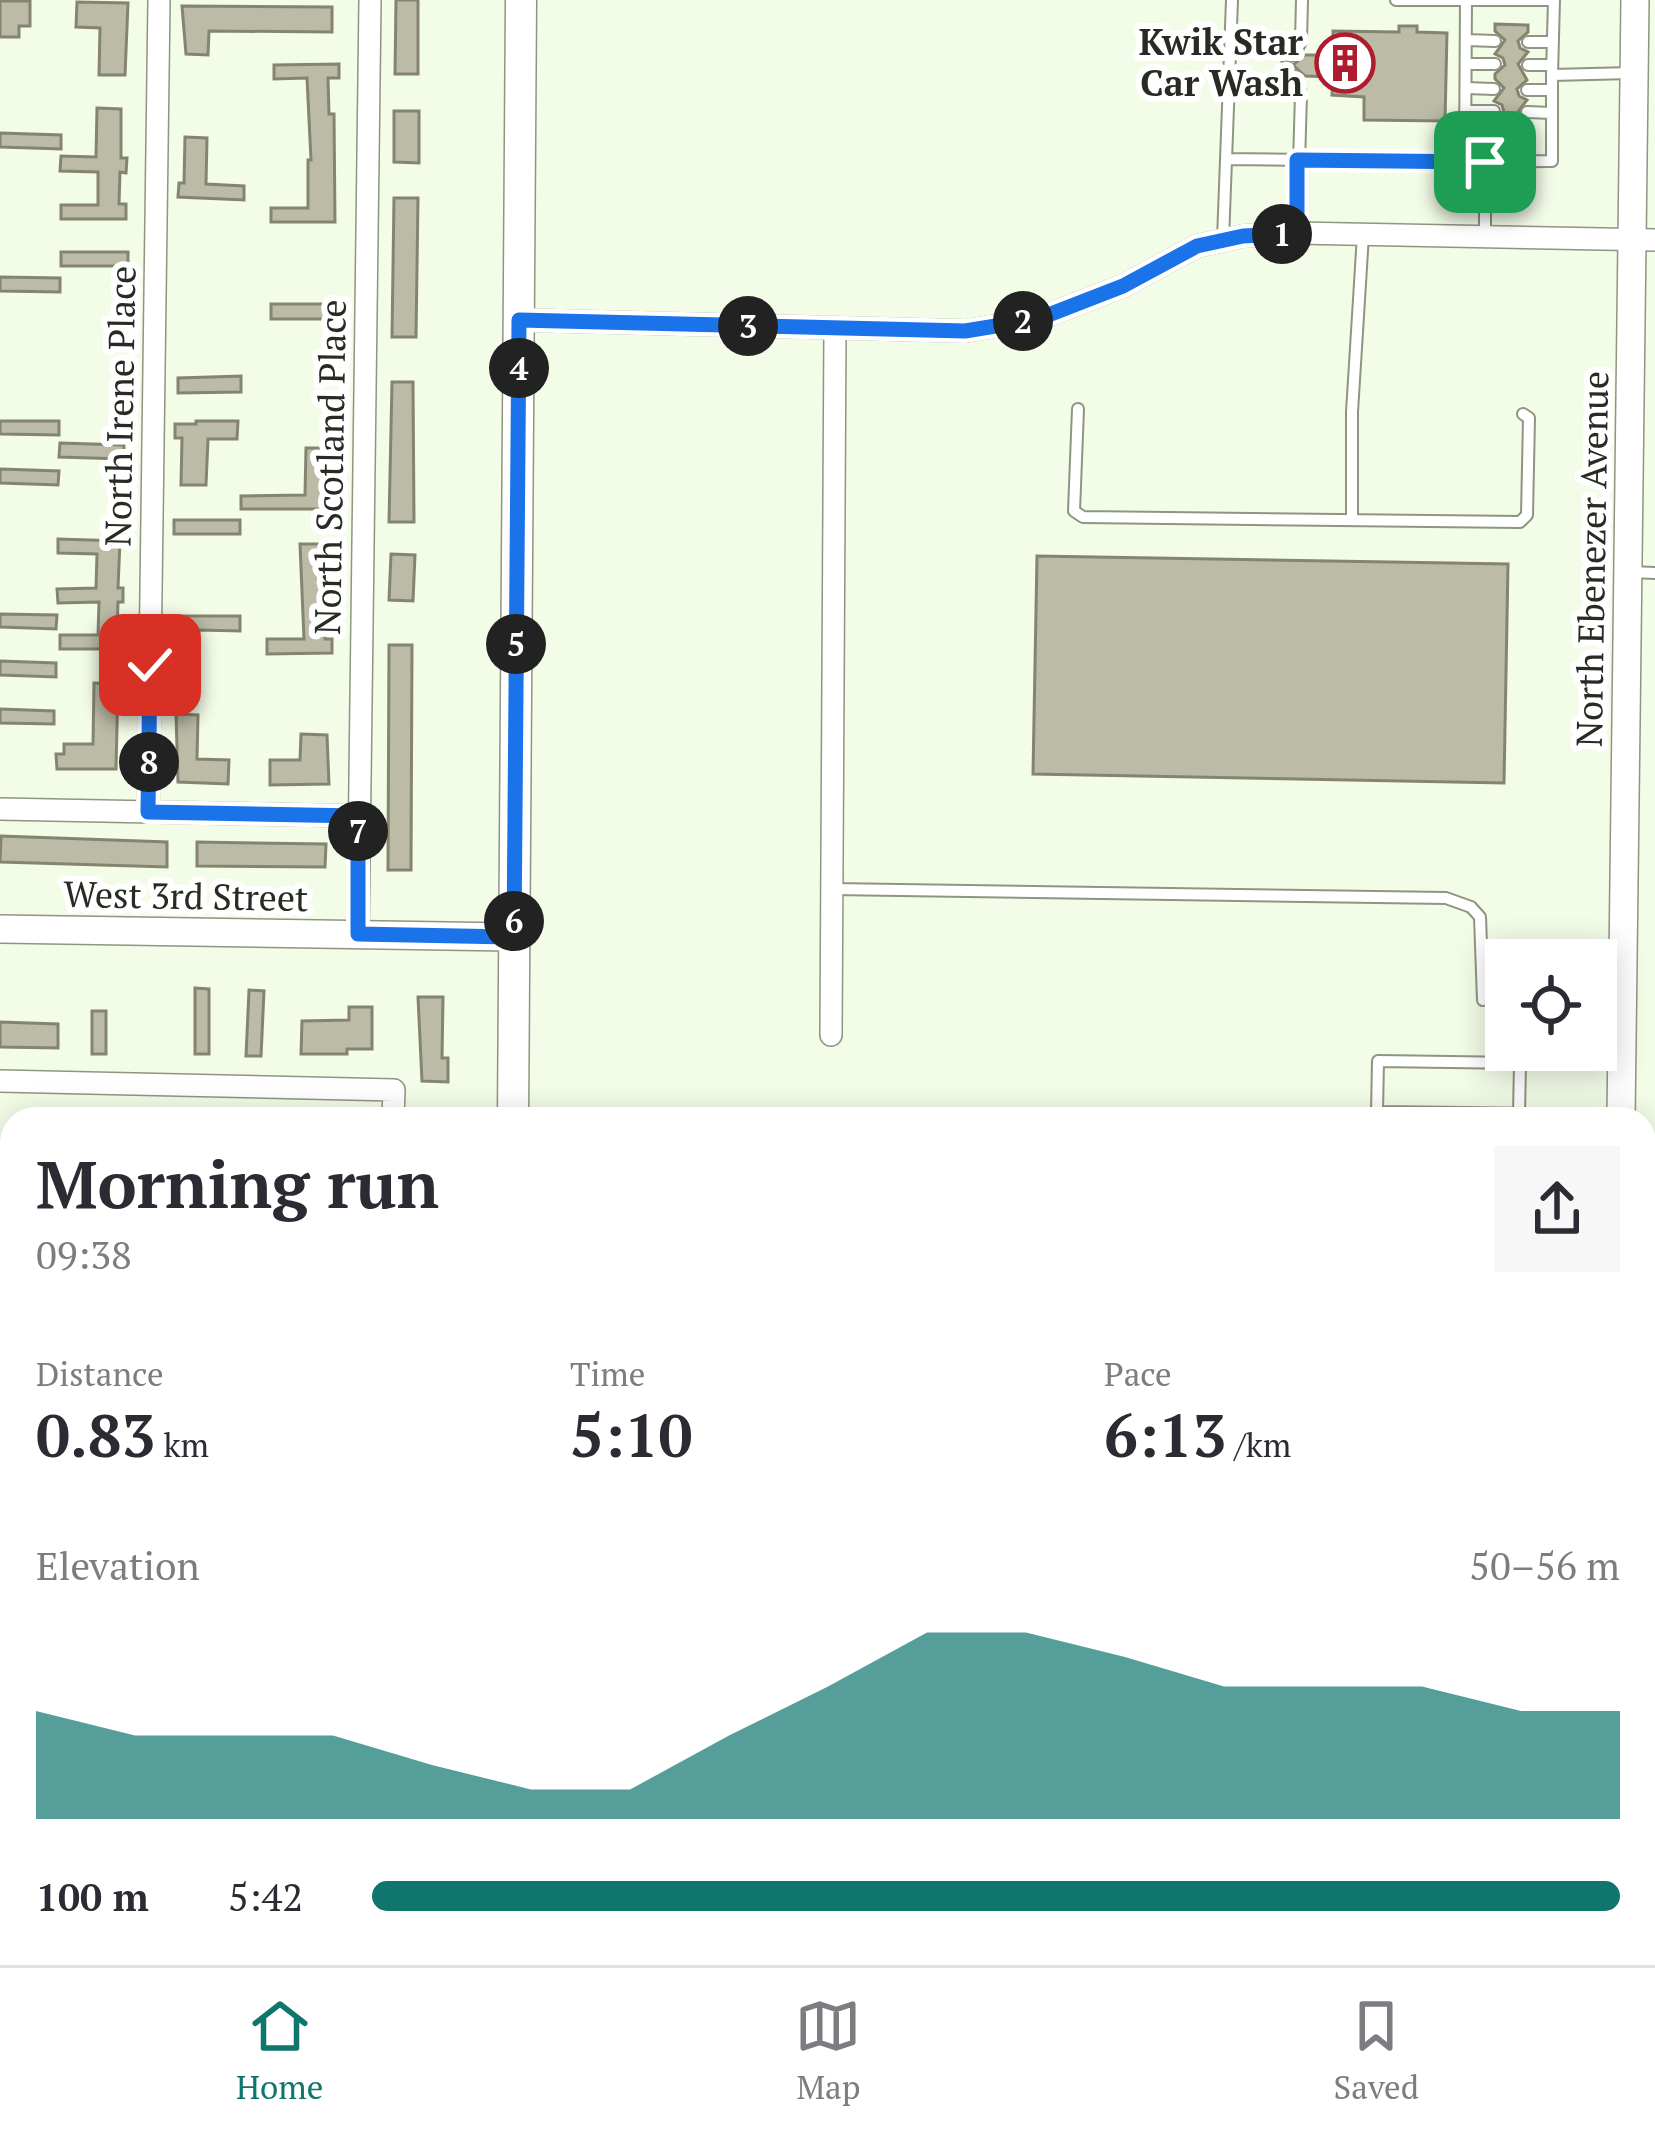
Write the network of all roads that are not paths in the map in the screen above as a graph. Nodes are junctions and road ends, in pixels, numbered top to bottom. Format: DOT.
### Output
graph roads {
  1 [pos="160,0"];
  2 [pos="370,0"];
  3 [pos="521,0"];
  4 [pos="1232,0"];
  5 [pos="1302,0"];
  6 [pos="1396,0"];
  7 [pos="1466,0"];
  8 [pos="1635,0"];
  9 [pos="1466,40"];
  10 [pos="1495,41"];
  11 [pos="1301,42"];
  12 [pos="1528,42"];
  13 [pos="1553,42"];
  14 [pos="1294,55"];
  15 [pos="1311,55"];
  16 [pos="1466,64"];
  17 [pos="1495,64"];
  18 [pos="1528,65"];
  19 [pos="1552,70"];
  20 [pos="1634,73"];
  21 [pos="1294,76"];
  22 [pos="1311,76"];
  23 [pos="1466,88"];
  24 [pos="1494,88"];
  25 [pos="1527,89"];
  26 [pos="1552,90"];
  27 [pos="1301,94"];
  28 [pos="1466,111"];
  29 [pos="1494,111"];
  30 [pos="1527,112"];
  31 [pos="1552,113"];
  32 [pos="1226,159"];
  33 [pos="1297,160"];
  34 [pos="1465,162"];
  35 [pos="1485,162"];
  36 [pos="1297,233"];
  37 [pos="1363,235"];
  38 [pos="1485,237"];
  39 [pos="1223,240"];
  40 [pos="1644,240"];
  41 [pos="519,320"];
  42 [pos="835,328"];
  43 [pos="1078,409"];
  44 [pos="1522,414"];
  45 [pos="1352,520"];
  46 [pos="1641,573"];
  47 [pos="0,808"];
  48 [pos="148,812"];
  49 [pos="358,816"];
  50 [pos="832,889"];
  51 [pos="0,929"];
  52 [pos="358,934"];
  53 [pos="514,937"];
  54 [pos="1483,1000"];
  55 [pos="831,1035"];
  56 [pos="0,1081"];
  57 [pos="394,1107"];
  58 [pos="513,1107"];
  59 [pos="1377,1107"];
  60 [pos="1519,1107"];
  61 [pos="1621,1107"];
  1 -- 48 [label="street, North Irene Place"];
  2 -- 49 [label="street, North Scotland Place"];
  3 -- 41 [label="main road"];
  4 -- 32 [label="lane"];
  5 -- 11 [label="lane"];
  6 -- 7 [label="lane"];
  7 -- 9 [label="lane"];
  7 -- 13 [label="lane"];
  8 -- 20 [label="street, North Ebenezer Avenue"];
  9 -- 10 [label="lane"];
  9 -- 16 [label="lane"];
  11 -- 14 [label="lane"];
  11 -- 15 [label="lane"];
  12 -- 13 [label="lane"];
  13 -- 19 [label="lane"];
  16 -- 17 [label="lane"];
  16 -- 23 [label="lane"];
  18 -- 19 [label="lane"];
  19 -- 20 [label="lane"];
  19 -- 26 [label="lane"];
  20 -- 40 [label="street, North Ebenezer Avenue"];
  21 -- 27 [label="lane"];
  22 -- 27 [label="lane"];
  23 -- 24 [label="lane"];
  23 -- 28 [label="lane"];
  25 -- 26 [label="lane"];
  26 -- 31 [label="lane"];
  27 -- 33 [label="lane"];
  28 -- 29 [label="lane"];
  28 -- 34 [label="lane"];
  30 -- 31 [label="lane"];
  31 -- 35 [label="lane"];
  32 -- 33 [label="lane"];
  32 -- 39 [label="lane"];
  33 -- 34 [label="lane"];
  33 -- 36 [label="lane"];
  34 -- 35 [label="lane"];
  35 -- 38 [label="lane"];
  36 -- 37 [label="street"];
  36 -- 39 [label="street"];
  37 -- 38 [label="street"];
  37 -- 45 [label="lane"];
  38 -- 40 [label="street"];
  39 -- 42 [label="street"];
  40 -- 46 [label="street, North Ebenezer Avenue"];
  41 -- 42 [label="street"];
  41 -- 53 [label="main road"];
  42 -- 50 [label="street"];
  43 -- 45 [label="lane"];
  44 -- 45 [label="lane"];
  46 -- 61 [label="street, North Ebenezer Avenue"];
  47 -- 48 [label="street"];
  48 -- 49 [label="street"];
  49 -- 52 [label="street, North Scotland Place"];
  50 -- 54 [label="lane"];
  50 -- 55 [label="street"];
  51 -- 52 [label="street, West 3rd Street"];
  52 -- 53 [label="street, West 3rd Street"];
  53 -- 58 [label="main road"];
  56 -- 57 [label="street"];
  59 -- 60 [label="lane"];
}
